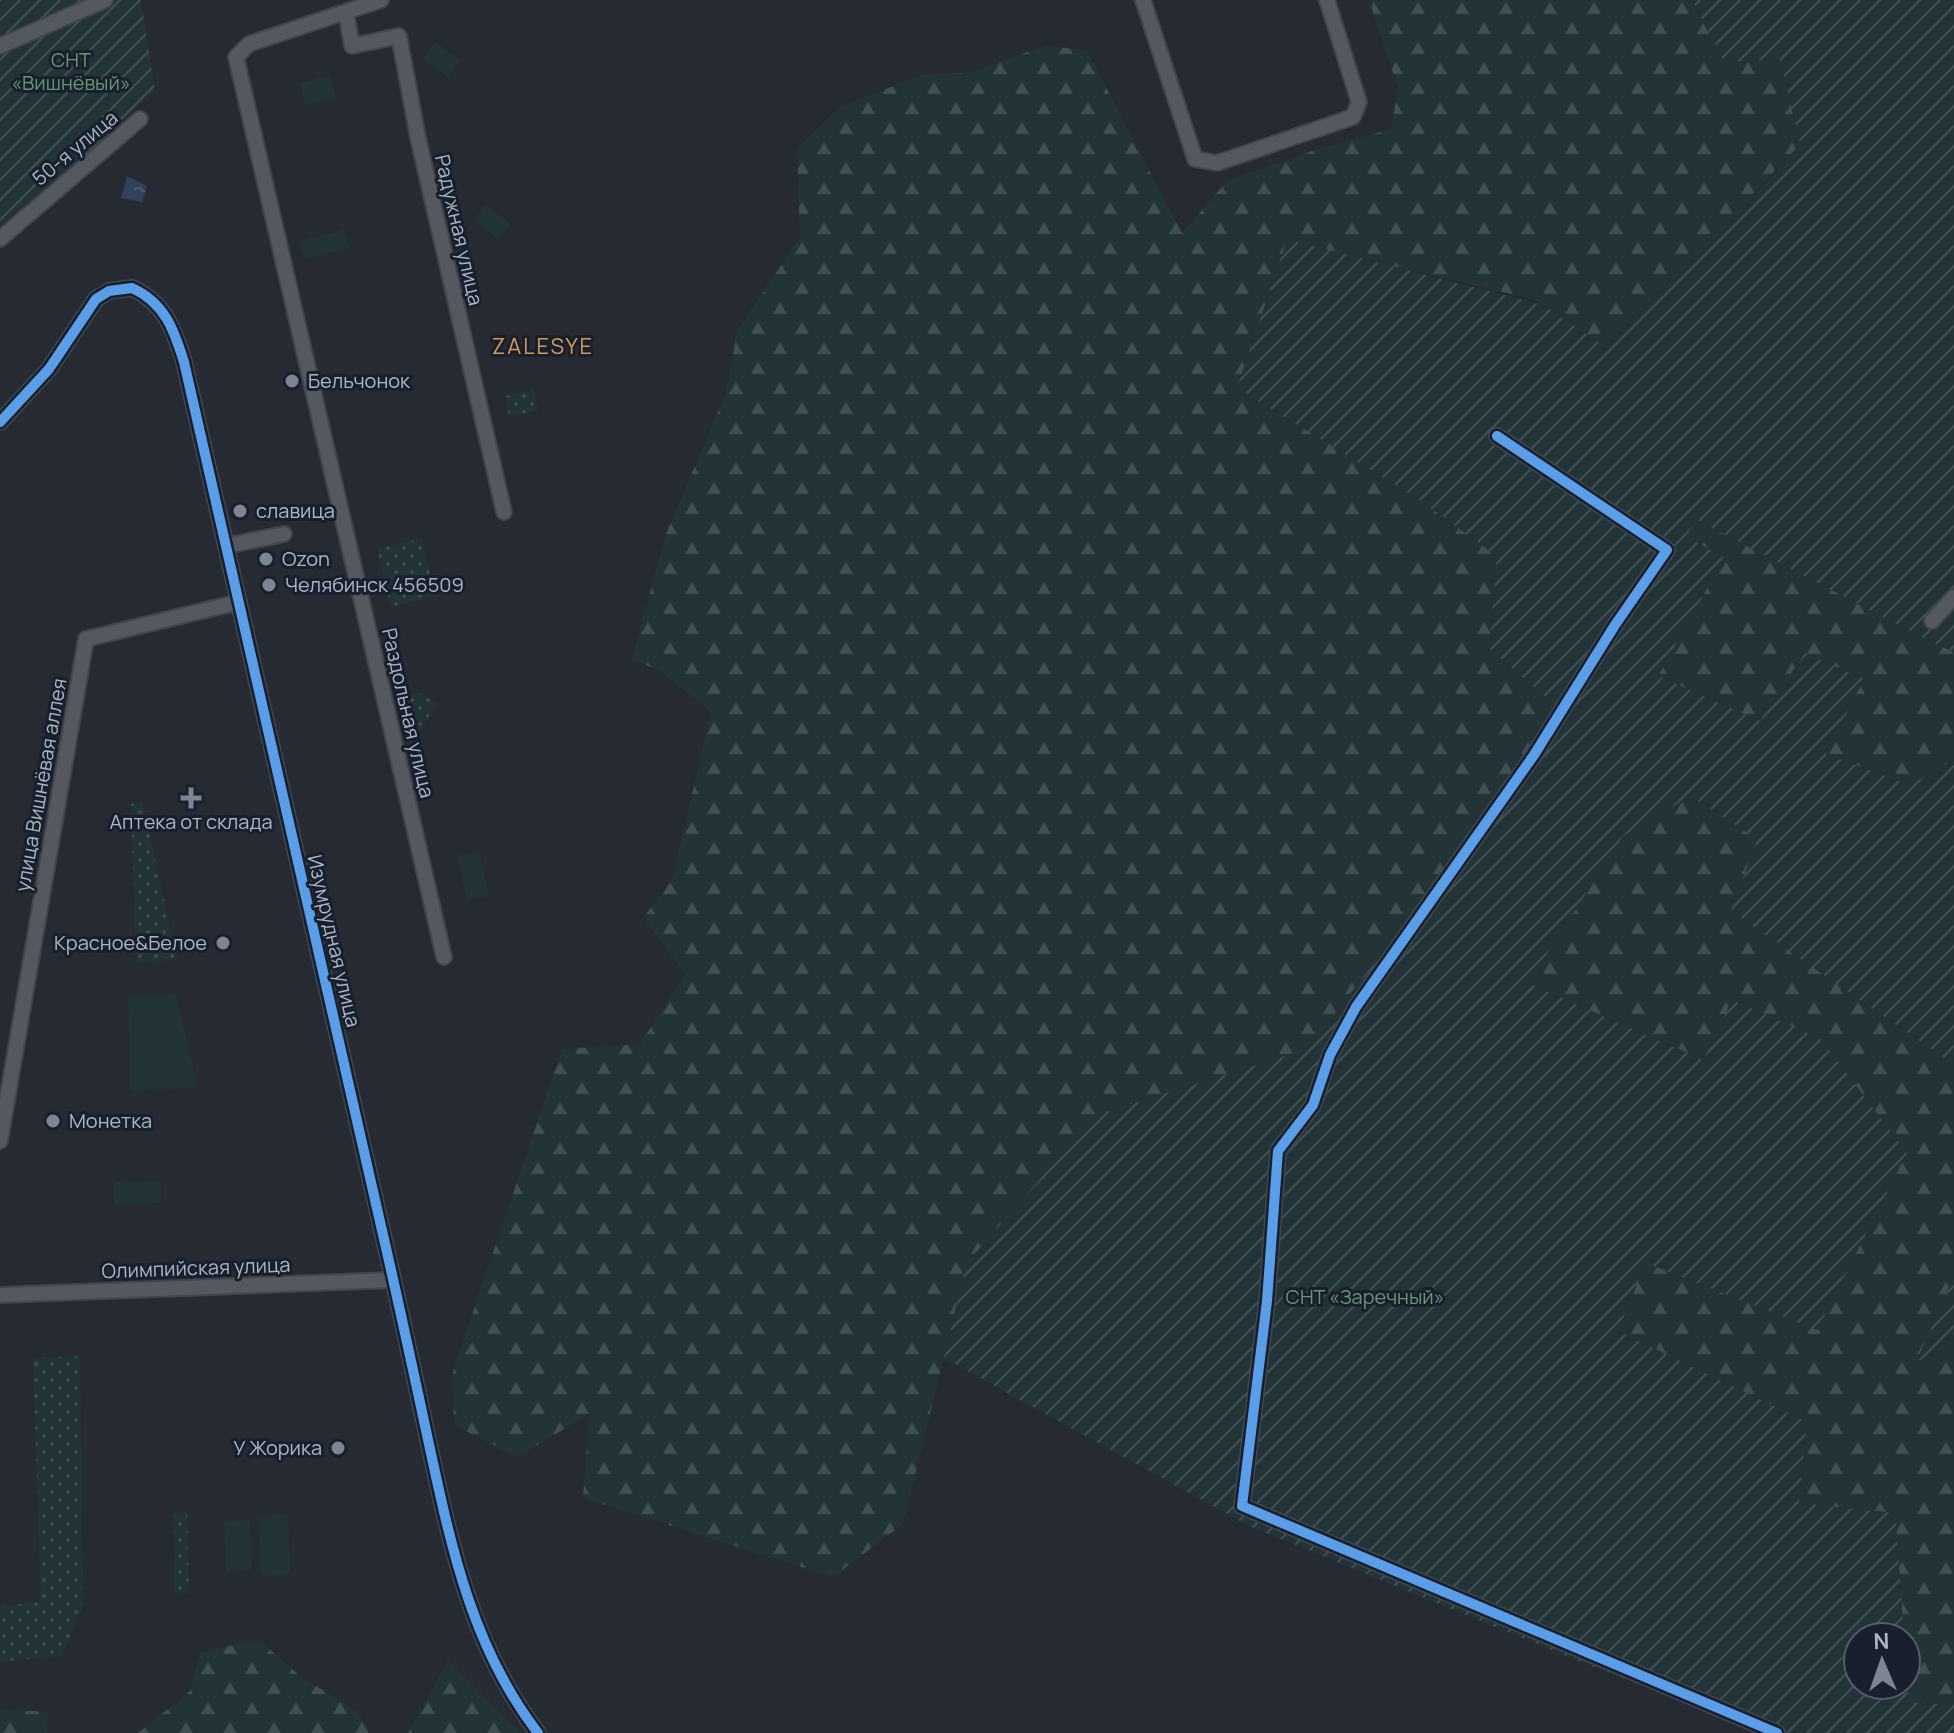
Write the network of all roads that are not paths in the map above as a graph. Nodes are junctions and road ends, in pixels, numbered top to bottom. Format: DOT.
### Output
graph roads {
  1 [pos="105,0"];
  2 [pos="381,0"];
  3 [pos="1143,0"];
  4 [pos="1327,0"];
  5 [pos="346,12"];
  6 [pos="0,46"];
  7 [pos="140,119"];
  8 [pos="0,239"];
  9 [pos="0,422"];
  10 [pos="1497,436"];
  11 [pos="504,512"];
  12 [pos="284,534"];
  13 [pos="226,546"];
  14 [pos="1954,597"];
  15 [pos="239,602"];
  16 [pos="1932,621"];
  17 [pos="444,957"];
  18 [pos="0,1141"];
  19 [pos="393,1280"];
  20 [pos="0,1295"];
  21 [pos="538,1733"];
  22 [pos="1777,1733"];
  1 -- 6 [label="street"];
  2 -- 5 [label="street"];
  3 -- 4 [label="street"];
  5 -- 11 [label="street, Радужная улица"];
  5 -- 17 [label="street, Раздольная улица"];
  7 -- 8 [label="street, 50-я улица"];
  9 -- 13 [label="street, Изумрудная улица"];
  10 -- 22 [label="street"];
  12 -- 13 [label="street"];
  13 -- 15 [label="street, Изумрудная улица"];
  14 -- 16 [label="street"];
  15 -- 18 [label="street, улица Вишнёвая аллея"];
  15 -- 19 [label="street, Изумрудная улица"];
  19 -- 20 [label="street, Олимпийская улица"];
  19 -- 21 [label="street, Изумрудная улица"];
}
